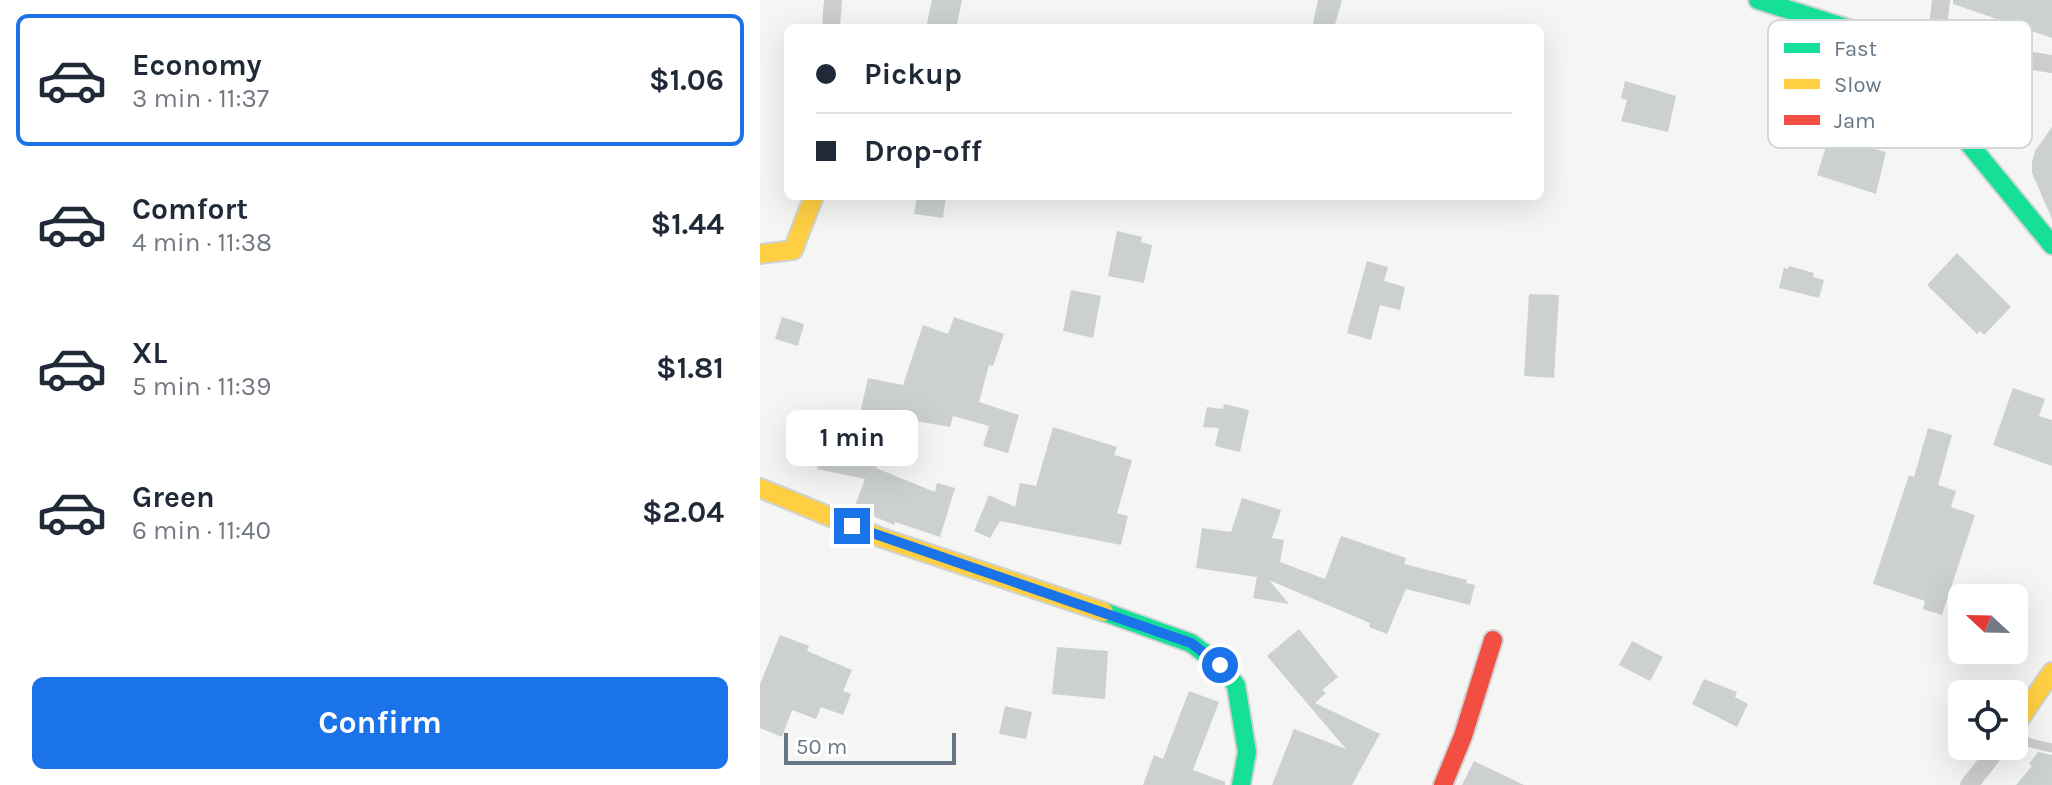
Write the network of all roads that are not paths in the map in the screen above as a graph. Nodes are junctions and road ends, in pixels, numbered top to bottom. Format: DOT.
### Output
graph roads {
  1 [pos="833,0"];
  2 [pos="1758,0"];
  3 [pos="1941,0"];
  4 [pos="1821,20"];
  5 [pos="1939,20"];
  6 [pos="831,24"];
  7 [pos="2032,61"];
  8 [pos="2052,64"];
  9 [pos="1973,148"];
  10 [pos="812,200"];
  11 [pos="2052,245"];
  12 [pos="760,254"];
  13 [pos="760,488"];
  14 [pos="1493,640"];
  15 [pos="2052,672"];
  16 [pos="2028,707"];
  17 [pos="2028,742"];
  18 [pos="2052,748"];
  19 [pos="1989,760"];
  20 [pos="1241,785"];
  21 [pos="1443,785"];
  22 [pos="1969,785"];
  1 -- 6 [label="street"];
  2 -- 4 [label="street"];
  3 -- 5 [label="street"];
  7 -- 8 [label="street"];
  9 -- 11 [label="street"];
  10 -- 12 [label="street"];
  13 -- 20 [label="street"];
  14 -- 21 [label="street"];
  15 -- 16 [label="street"];
  17 -- 18 [label="lane"];
  19 -- 22 [label="street"];
}
